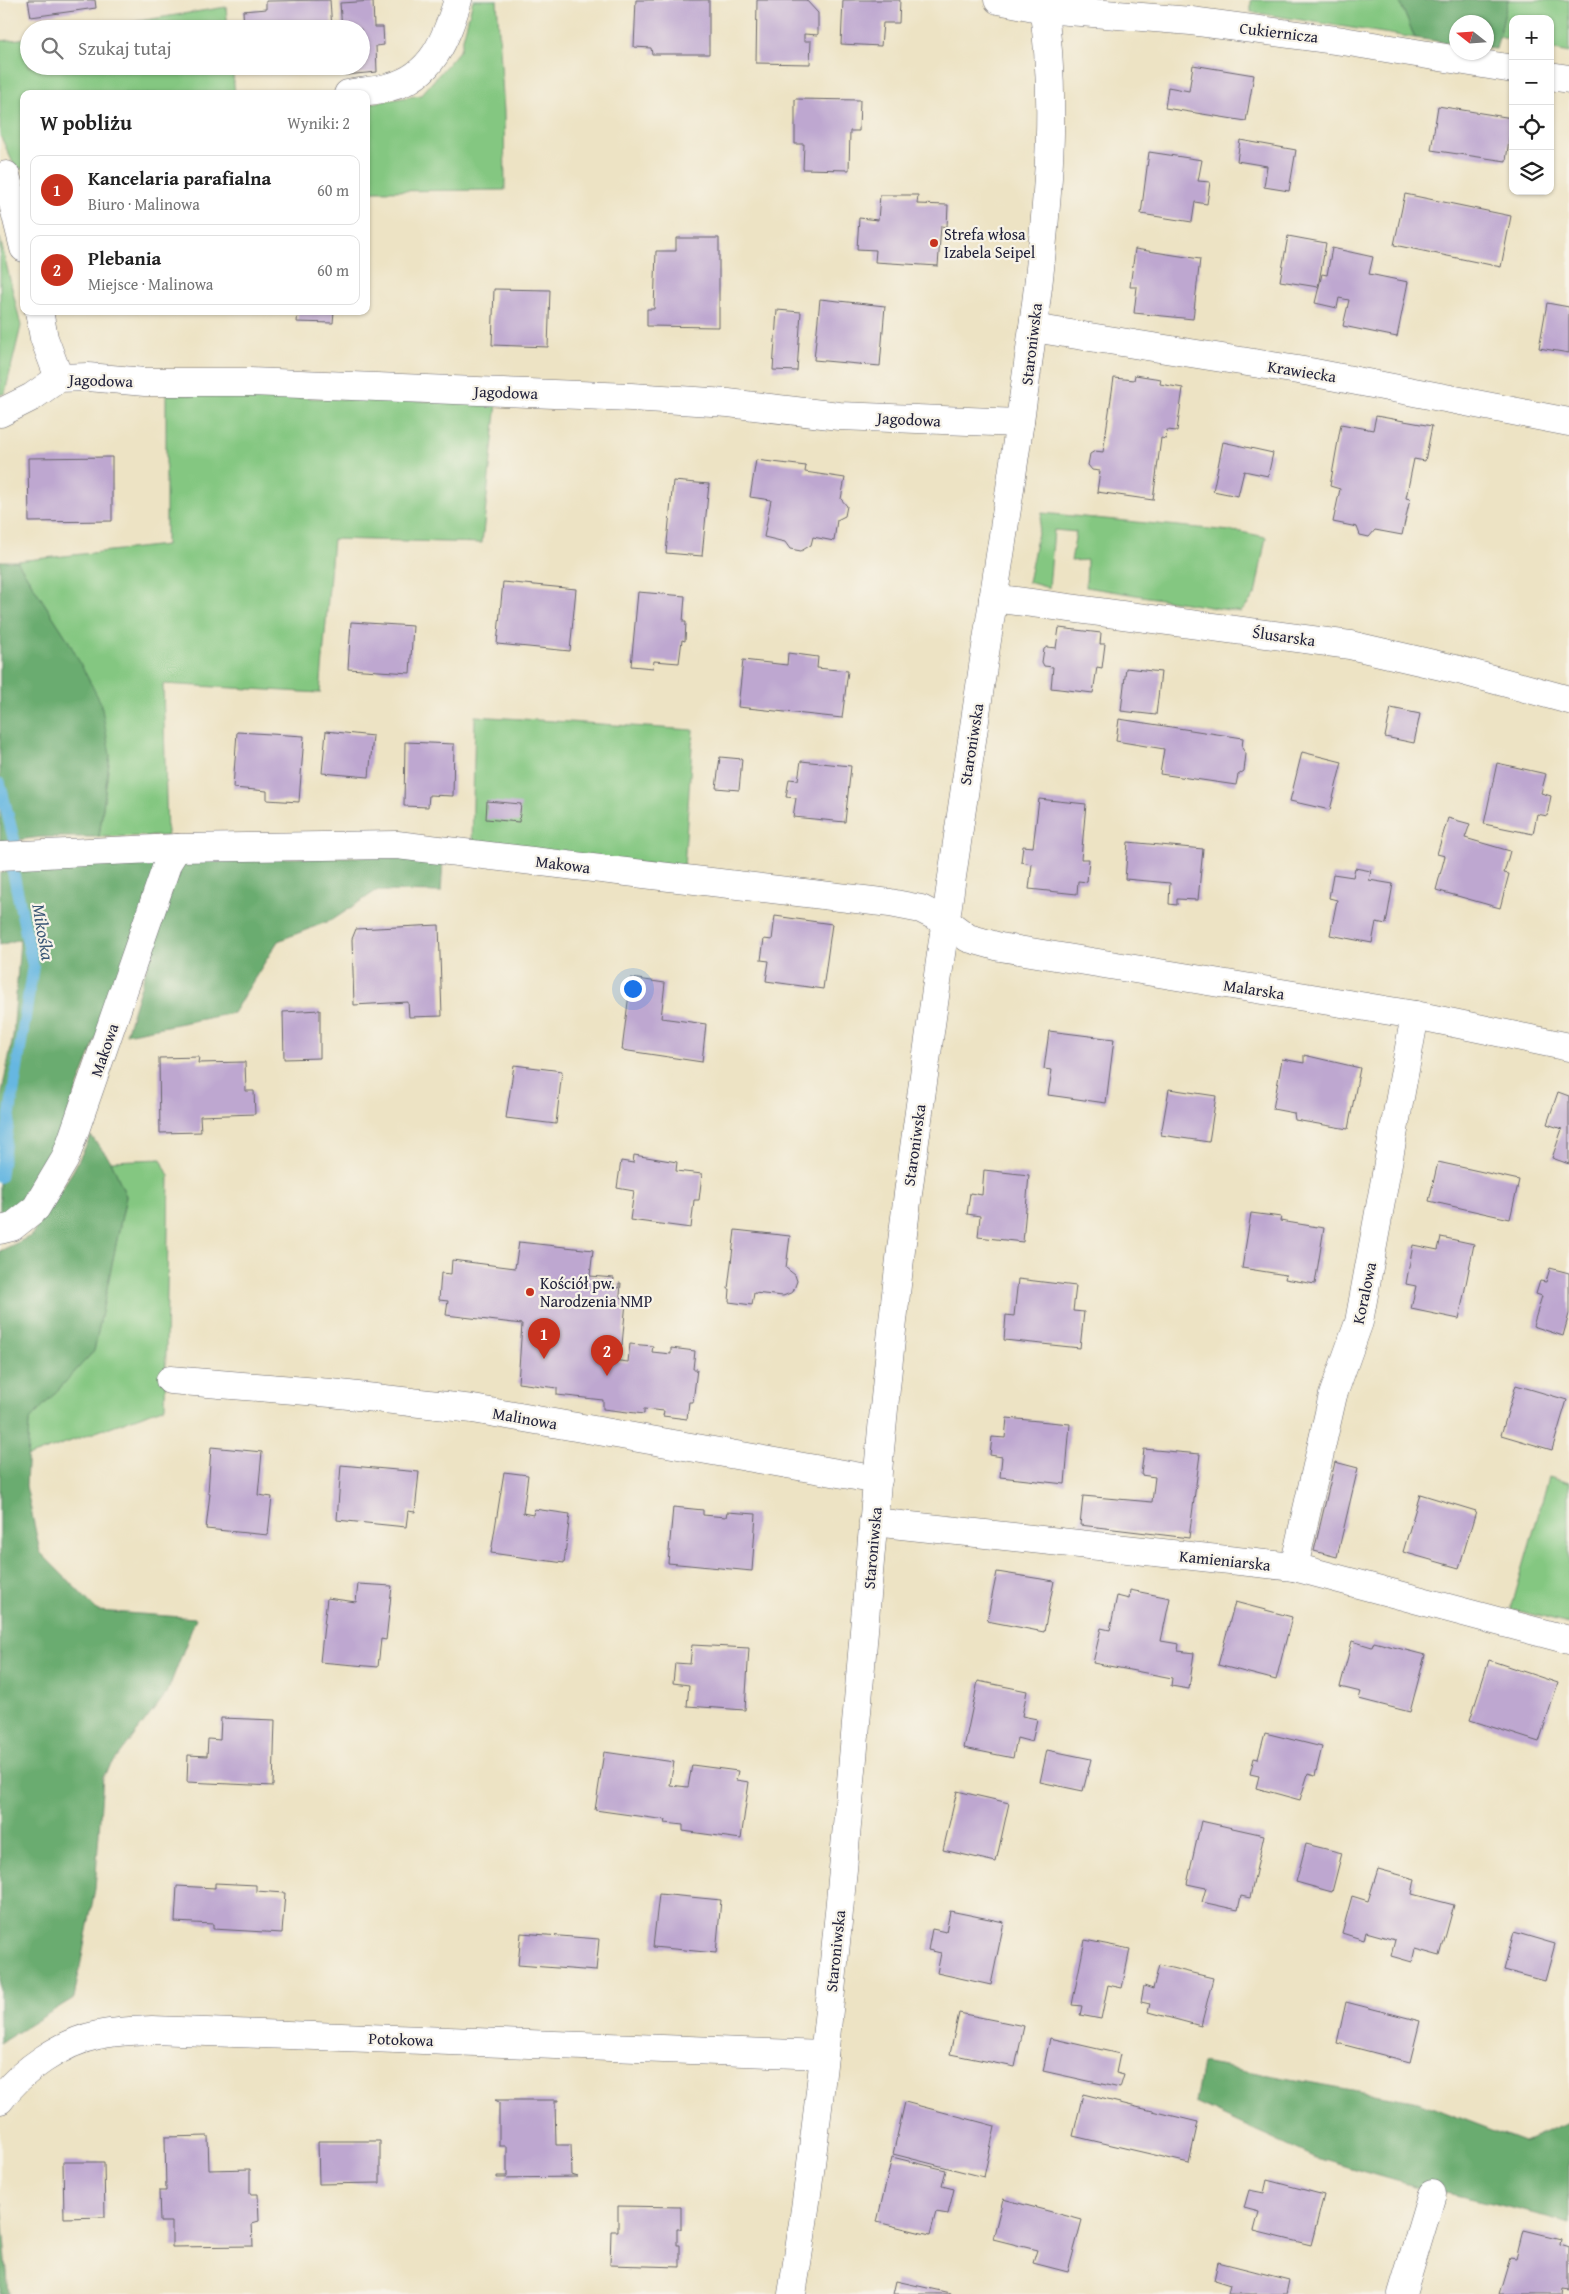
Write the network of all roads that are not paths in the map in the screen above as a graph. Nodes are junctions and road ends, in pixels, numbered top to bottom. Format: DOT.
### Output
graph roads {
  1 [pos="458,0"];
  2 [pos="998,0"];
  3 [pos="1043,5"];
  4 [pos="1509,68"];
  5 [pos="1554,77"];
  6 [pos="1569,79"];
  7 [pos="370,91"];
  8 [pos="10,176"];
  9 [pos="20,227"];
  10 [pos="40,315"];
  11 [pos="1034,328"];
  12 [pos="59,378"];
  13 [pos="0,413"];
  14 [pos="1569,422"];
  15 [pos="1020,423"];
  16 [pos="993,598"];
  17 [pos="1569,700"];
  18 [pos="177,848"];
  19 [pos="0,856"];
  20 [pos="945,921"];
  21 [pos="1415,1015"];
  22 [pos="1569,1047"];
  23 [pos="0,1230"];
  24 [pos="170,1380"];
  25 [pos="878,1480"];
  26 [pos="873,1522"];
  27 [pos="1294,1567"];
  28 [pos="1569,1640"];
  29 [pos="824,2055"];
  30 [pos="0,2100"];
  31 [pos="1432,2194"];
  32 [pos="792,2294"];
  33 [pos="1402,2294"];
  1 -- 7 [label="street"];
  2 -- 3 [label="street, Cukiernicza"];
  3 -- 4 [label="street, Cukiernicza"];
  3 -- 11 [label="street, Staroniwska"];
  5 -- 6 [label="street"];
  8 -- 9 [label="street"];
  10 -- 12 [label="street"];
  11 -- 14 [label="street, Krawiecka"];
  11 -- 15 [label="street, Staroniwska"];
  12 -- 13 [label="street, Jagodowa"];
  12 -- 15 [label="street, Jagodowa"];
  15 -- 16 [label="street, Staroniwska"];
  16 -- 17 [label="street, Ślusarska"];
  16 -- 20 [label="street, Staroniwska"];
  18 -- 19 [label="street, Makowa"];
  18 -- 20 [label="street, Makowa"];
  18 -- 23 [label="street, Makowa"];
  20 -- 21 [label="street, Malarska"];
  20 -- 25 [label="street, Staroniwska"];
  21 -- 22 [label="street, Malarska"];
  21 -- 27 [label="street, Koralowa"];
  24 -- 25 [label="street, Malinowa"];
  25 -- 26 [label="street, Staroniwska"];
  26 -- 27 [label="street, Kamieniarska"];
  26 -- 29 [label="street, Staroniwska"];
  27 -- 28 [label="street, Kamieniarska"];
  29 -- 30 [label="street, Potokowa"];
  29 -- 32 [label="street, Staroniwska"];
  31 -- 33 [label="street"];
}
